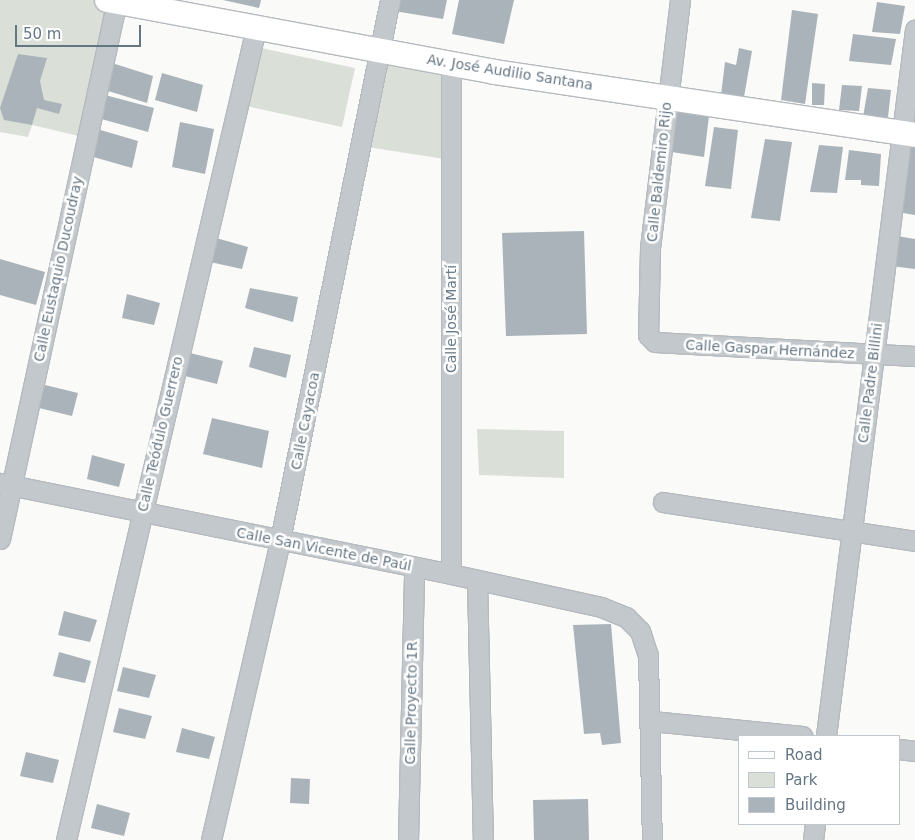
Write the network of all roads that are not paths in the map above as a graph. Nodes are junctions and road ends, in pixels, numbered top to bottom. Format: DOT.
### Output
graph roads {
  1 [pos="390,0"];
  2 [pos="680,0"];
  3 [pos="113,1"];
  4 [pos="256,28"];
  5 [pos="915,30"];
  6 [pos="380,49"];
  7 [pos="451,64"];
  8 [pos="667,97"];
  9 [pos="910,134"];
  10 [pos="655,342"];
  11 [pos="873,354"];
  12 [pos="915,356"];
  13 [pos="6,484"];
  14 [pos="663,502"];
  15 [pos="142,512"];
  16 [pos="851,531"];
  17 [pos="0,539"];
  18 [pos="280,540"];
  19 [pos="915,541"];
  20 [pos="414,567"];
  21 [pos="451,574"];
  22 [pos="477,580"];
  23 [pos="651,721"];
  24 [pos="792,735"];
  25 [pos="826,735"];
  26 [pos="900,749"];
  27 [pos="915,751"];
  28 [pos="815,825"];
  29 [pos="66,840"];
  30 [pos="211,840"];
  31 [pos="408,840"];
  32 [pos="483,840"];
  33 [pos="652,840"];
  34 [pos="812,840"];
  1 -- 6 [label="street, Calle Cayacoa"];
  2 -- 8 [label="street, Calle Baldemiro Rijo"];
  3 -- 4 [label="main road, Av. José Audilio Santana"];
  3 -- 13 [label="street, Calle Eustaquio Ducoudray"];
  4 -- 6 [label="main road, Av. José Audilio Santana"];
  4 -- 15 [label="street, Calle Teódulo Guerrero"];
  5 -- 9 [label="street, Calle Padre Billini"];
  6 -- 7 [label="main road, Av. José Audilio Santana"];
  6 -- 18 [label="street, Calle Cayacoa"];
  7 -- 8 [label="main road, Av. José Audilio Santana"];
  7 -- 21 [label="street, Calle José Martí"];
  8 -- 9 [label="main road, Av. José Audilio Santana"];
  8 -- 10 [label="street, Calle Baldemiro Rijo"];
  9 -- 11 [label="street, Calle Padre Billini"];
  10 -- 11 [label="street, Calle Gaspar Hernández"];
  11 -- 12 [label="street, Calle Gaspar Hernández"];
  11 -- 16 [label="street, Calle Padre Billini"];
  13 -- 15 [label="street, Calle San Vicente de Paúl"];
  13 -- 17 [label="street, Calle Eustaquio Ducoudray"];
  14 -- 16 [label="street"];
  15 -- 18 [label="street, Calle San Vicente de Paúl"];
  15 -- 29 [label="street, Calle Teódulo Guerrero"];
  16 -- 19 [label="street"];
  16 -- 25 [label="street, Calle Padre Billini"];
  18 -- 20 [label="street, Calle San Vicente de Paúl"];
  18 -- 30 [label="street, Calle Cayacoa"];
  20 -- 21 [label="street, Calle San Vicente de Paúl"];
  20 -- 31 [label="street, Calle Proyecto 1R"];
  21 -- 22 [label="street, Calle San Vicente de Paúl"];
  22 -- 23 [label="street, Calle San Vicente de Paúl"];
  22 -- 32 [label="street"];
  23 -- 24 [label="street"];
  23 -- 33 [label="street"];
  26 -- 27 [label="street"];
  28 -- 34 [label="street"];
}
